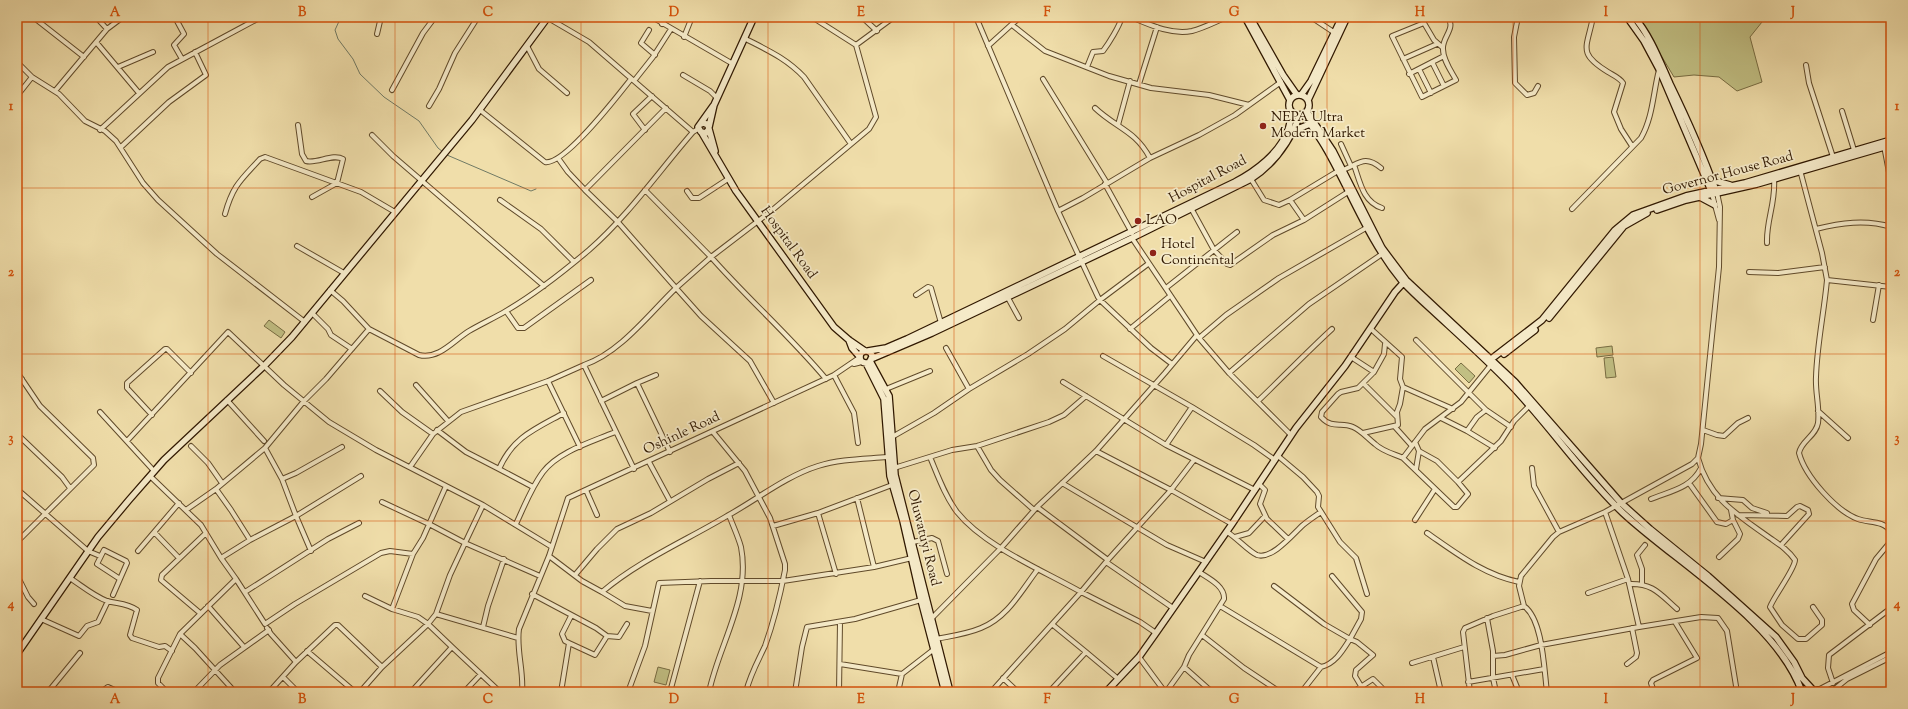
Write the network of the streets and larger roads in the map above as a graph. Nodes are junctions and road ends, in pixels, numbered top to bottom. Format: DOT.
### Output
graph roads {
  1 [pos="33,17"];
  2 [pos="96,17"];
  3 [pos="123,17"];
  4 [pos="261,17"];
  5 [pos="381,17"];
  6 [pos="435,17"];
  7 [pos="478,17"];
  8 [pos="548,17"];
  9 [pos="652,17"];
  10 [pos="667,17"];
  11 [pos="692,17"];
  12 [pos="754,17"];
  13 [pos="812,17"];
  14 [pos="862,17"];
  15 [pos="894,17"];
  16 [pos="976,17"];
  17 [pos="1020,17"];
  18 [pos="1122,17"];
  19 [pos="1131,17"];
  20 [pos="1227,17"];
  21 [pos="1245,17"];
  22 [pos="1250,17"];
  23 [pos="1311,17"];
  24 [pos="1342,17"];
  25 [pos="1347,17"];
  26 [pos="1448,17"];
  27 [pos="1518,17"];
  28 [pos="1593,17"];
  29 [pos="1627,17"];
  30 [pos="1634,17"];
  31 [pos="176,21"];
  32 [pos="662,24"];
  33 [pos="1012,25"];
  34 [pos="1157,27"];
  35 [pos="107,29"];
  36 [pos="671,29"];
  37 [pos="649,30"];
  38 [pos="877,31"];
  39 [pos="1335,33"];
  40 [pos="377,34"];
  41 [pos="684,36"];
  42 [pos="744,38"];
  43 [pos="96,42"];
  44 [pos="1437,44"];
  45 [pos="527,46"];
  46 [pos="856,46"];
  47 [pos="988,46"];
  48 [pos="1442,47"];
  49 [pos="153,52"];
  50 [pos="195,52"];
  51 [pos="655,55"];
  52 [pos="1444,56"];
  53 [pos="84,57"];
  54 [pos="182,59"];
  55 [pos="1403,59"];
  56 [pos="17,62"];
  57 [pos="1432,62"];
  58 [pos="733,64"];
  59 [pos="1806,65"];
  60 [pos="118,67"];
  61 [pos="1087,67"];
  62 [pos="1419,69"];
  63 [pos="1659,69"];
  64 [pos="1409,74"];
  65 [pos="683,75"];
  66 [pos="32,77"];
  67 [pos="1043,79"];
  68 [pos="633,80"];
  69 [pos="1130,81"];
  70 [pos="1282,82"];
  71 [pos="1139,84"];
  72 [pos="1444,86"];
  73 [pos="1538,86"];
  74 [pos="392,90"];
  75 [pos="55,91"];
  76 [pos="139,93"];
  77 [pos="567,93"];
  78 [pos="1431,93"];
  79 [pos="1299,95"];
  80 [pos="17,96"];
  81 [pos="652,96"];
  82 [pos="717,98"];
  83 [pos="1290,100"];
  84 [pos="1308,100"];
  85 [pos="714,105"];
  86 [pos="1249,105"];
  87 [pos="429,106"];
  88 [pos="666,108"];
  89 [pos="1095,108"];
  90 [pos="480,110"];
  91 [pos="1842,111"];
  92 [pos="1292,112"];
  93 [pos="1304,114"];
  94 [pos="1310,124"];
  95 [pos="298,125"];
  96 [pos="1118,125"];
  97 [pos="709,128"];
  98 [pos="100,130"];
  99 [pos="645,130"];
  100 [pos="699,130"];
  101 [pos="1294,130"];
  102 [pos="372,135"];
  103 [pos="1891,140"];
  104 [pos="851,144"];
  105 [pos="1341,144"];
  106 [pos="1891,145"];
  107 [pos="1632,146"];
  108 [pos="1884,146"];
  109 [pos="121,147"];
  110 [pos="1854,150"];
  111 [pos="715,153"];
  112 [pos="1833,157"];
  113 [pos="558,158"];
  114 [pos="1150,158"];
  115 [pos="306,160"];
  116 [pos="1353,166"];
  117 [pos="1381,168"];
  118 [pos="302,170"];
  119 [pos="1340,170"];
  120 [pos="1800,170"];
  121 [pos="728,179"];
  122 [pos="1251,179"];
  123 [pos="1774,179"];
  124 [pos="422,180"];
  125 [pos="1709,180"];
  126 [pos="337,183"];
  127 [pos="1891,183"];
  128 [pos="1106,184"];
  129 [pos="1733,185"];
  130 [pos="585,190"];
  131 [pos="645,190"];
  132 [pos="687,192"];
  133 [pos="1348,192"];
  134 [pos="1714,192"];
  135 [pos="1699,195"];
  136 [pos="312,197"];
  137 [pos="500,200"];
  138 [pos="1290,200"];
  139 [pos="1715,206"];
  140 [pos="1191,208"];
  141 [pos="1382,208"];
  142 [pos="1572,209"];
  143 [pos="1058,211"];
  144 [pos="395,212"];
  145 [pos="225,214"];
  146 [pos="1304,220"];
  147 [pos="1719,220"];
  148 [pos="617,221"];
  149 [pos="758,222"];
  150 [pos="1891,227"];
  151 [pos="1366,228"];
  152 [pos="1816,229"];
  153 [pos="1236,232"];
  154 [pos="1131,235"];
  155 [pos="1767,243"];
  156 [pos="297,246"];
  157 [pos="1214,250"];
  158 [pos="1384,253"];
  159 [pos="711,257"];
  160 [pos="1080,259"];
  161 [pos="574,262"];
  162 [pos="1148,264"];
  163 [pos="1825,267"];
  164 [pos="1749,272"];
  165 [pos="344,273"];
  166 [pos="591,280"];
  167 [pos="1827,280"];
  168 [pos="1405,281"];
  169 [pos="1879,285"];
  170 [pos="544,286"];
  171 [pos="1891,287"];
  172 [pos="676,288"];
  173 [pos="1166,288"];
  174 [pos="330,290"];
  175 [pos="916,295"];
  176 [pos="1007,296"];
  177 [pos="1170,296"];
  178 [pos="1100,300"];
  179 [pos="506,311"];
  180 [pos="312,313"];
  181 [pos="1018,318"];
  182 [pos="1873,320"];
  183 [pos="304,322"];
  184 [pos="941,323"];
  185 [pos="369,329"];
  186 [pos="1130,329"];
  187 [pos="1332,329"];
  188 [pos="1371,329"];
  189 [pos="1198,337"];
  190 [pos="849,340"];
  191 [pos="1416,340"];
  192 [pos="1385,344"];
  193 [pos="946,348"];
  194 [pos="352,350"];
  195 [pos="867,351"];
  196 [pos="1103,356"];
  197 [pos="1351,356"];
  198 [pos="865,360"];
  199 [pos="1491,362"];
  200 [pos="1172,364"];
  201 [pos="265,365"];
  202 [pos="584,365"];
  203 [pos="930,371"];
  204 [pos="17,372"];
  205 [pos="1374,372"];
  206 [pos="191,373"];
  207 [pos="1229,373"];
  208 [pos="656,375"];
  209 [pos="834,375"];
  210 [pos="22,379"];
  211 [pos="826,379"];
  212 [pos="548,381"];
  213 [pos="1063,382"];
  214 [pos="637,383"];
  215 [pos="1155,384"];
  216 [pos="1364,384"];
  217 [pos="17,385"];
  218 [pos="416,385"];
  219 [pos="1403,387"];
  220 [pos="969,389"];
  221 [pos="884,390"];
  222 [pos="380,391"];
  223 [pos="1470,393"];
  224 [pos="1086,396"];
  225 [pos="227,400"];
  226 [pos="304,401"];
  227 [pos="601,401"];
  228 [pos="1258,401"];
  229 [pos="774,403"];
  230 [pos="1531,404"];
  231 [pos="1192,407"];
  232 [pos="1452,409"];
  233 [pos="1486,410"];
  234 [pos="1818,410"];
  235 [pos="100,412"];
  236 [pos="564,413"];
  237 [pos="152,415"];
  238 [pos="1397,417"];
  239 [pos="1441,418"];
  240 [pos="1748,418"];
  241 [pos="1826,418"];
  242 [pos="1125,419"];
  243 [pos="448,421"];
  244 [pos="1818,421"];
  245 [pos="1395,427"];
  246 [pos="1511,427"];
  247 [pos="437,430"];
  248 [pos="1703,430"];
  249 [pos="1467,431"];
  250 [pos="615,432"];
  251 [pos="713,432"];
  252 [pos="1363,433"];
  253 [pos="17,434"];
  254 [pos="433,434"];
  255 [pos="1291,435"];
  256 [pos="892,437"];
  257 [pos="1848,438"];
  258 [pos="127,441"];
  259 [pos="264,441"];
  260 [pos="858,443"];
  261 [pos="1413,444"];
  262 [pos="1166,445"];
  263 [pos="191,446"];
  264 [pos="977,446"];
  265 [pos="342,447"];
  266 [pos="580,447"];
  267 [pos="265,448"];
  268 [pos="1495,448"];
  269 [pos="1096,451"];
  270 [pos="1419,451"];
  271 [pos="670,452"];
  272 [pos="888,457"];
  273 [pos="930,457"];
  274 [pos="1276,458"];
  275 [pos="1403,458"];
  276 [pos="1698,458"];
  277 [pos="1194,460"];
  278 [pos="649,462"];
  279 [pos="739,463"];
  280 [pos="410,467"];
  281 [pos="499,468"];
  282 [pos="894,468"];
  283 [pos="1532,468"];
  284 [pos="1701,468"];
  285 [pos="634,469"];
  286 [pos="1416,469"];
  287 [pos="152,474"];
  288 [pos="361,476"];
  289 [pos="282,479"];
  290 [pos="1458,482"];
  291 [pos="222,483"];
  292 [pos="1062,483"];
  293 [pos="1259,484"];
  294 [pos="1689,484"];
  295 [pos="892,485"];
  296 [pos="446,486"];
  297 [pos="533,487"];
  298 [pos="70,488"];
  299 [pos="17,489"];
  300 [pos="216,489"];
  301 [pos="1436,489"];
  302 [pos="586,490"];
  303 [pos="1171,490"];
  304 [pos="1255,490"];
  305 [pos="758,496"];
  306 [pos="857,498"];
  307 [pos="1718,498"];
  308 [pos="1651,499"];
  309 [pos="670,501"];
  310 [pos="382,502"];
  311 [pos="179,503"];
  312 [pos="483,505"];
  313 [pos="1618,505"];
  314 [pos="1036,508"];
  315 [pos="186,510"];
  316 [pos="1731,510"];
  317 [pos="1321,512"];
  318 [pos="1605,512"];
  319 [pos="818,513"];
  320 [pos="45,514"];
  321 [pos="597,515"];
  322 [pos="1738,515"];
  323 [pos="1768,515"];
  324 [pos="296,516"];
  325 [pos="729,516"];
  326 [pos="1265,516"];
  327 [pos="1415,520"];
  328 [pos="1733,520"];
  329 [pos="358,523"];
  330 [pos="429,524"];
  331 [pos="516,524"];
  332 [pos="1232,524"];
  333 [pos="774,526"];
  334 [pos="1138,528"];
  335 [pos="206,532"];
  336 [pos="1227,532"];
  337 [pos="1559,532"];
  338 [pos="1891,532"];
  339 [pos="155,533"];
  340 [pos="1427,533"];
  341 [pos="1235,537"];
  342 [pos="1288,539"];
  343 [pos="250,540"];
  344 [pos="1891,541"];
  345 [pos="17,542"];
  346 [pos="913,542"];
  347 [pos="465,543"];
  348 [pos="1645,545"];
  349 [pos="1781,545"];
  350 [pos="552,547"];
  351 [pos="1001,548"];
  352 [pos="88,551"];
  353 [pos="138,551"];
  354 [pos="311,551"];
  355 [pos="413,554"];
  356 [pos="100,556"];
  357 [pos="549,556"];
  358 [pos="1720,557"];
  359 [pos="179,558"];
  360 [pos="221,558"];
  361 [pos="912,558"];
  362 [pos="504,559"];
  363 [pos="1107,561"];
  364 [pos="1206,562"];
  365 [pos="874,567"];
  366 [pos="1038,569"];
  367 [pos="1199,572"];
  368 [pos="836,574"];
  369 [pos="948,574"];
  370 [pos="17,575"];
  371 [pos="575,575"];
  372 [pos="540,576"];
  373 [pos="1332,576"];
  374 [pos="70,578"];
  375 [pos="120,579"];
  376 [pos="236,579"];
  377 [pos="1628,579"];
  378 [pos="700,581"];
  379 [pos="783,581"];
  380 [pos="742,582"];
  381 [pos="1519,582"];
  382 [pos="1629,584"];
  383 [pos="1642,584"];
  384 [pos="1274,586"];
  385 [pos="245,592"];
  386 [pos="602,592"];
  387 [pos="1081,592"];
  388 [pos="1588,593"];
  389 [pos="532,594"];
  390 [pos="1367,594"];
  391 [pos="113,595"];
  392 [pos="365,596"];
  393 [pos="921,600"];
  394 [pos="108,601"];
  395 [pos="34,604"];
  396 [pos="208,606"];
  397 [pos="1220,606"];
  398 [pos="1524,606"];
  399 [pos="1812,607"];
  400 [pos="1173,608"];
  401 [pos="1891,608"];
  402 [pos="392,609"];
  403 [pos="1676,609"];
  404 [pos="652,611"];
  405 [pos="200,613"];
  406 [pos="436,614"];
  407 [pos="571,616"];
  408 [pos="1487,618"];
  409 [pos="42,619"];
  410 [pos="932,619"];
  411 [pos="840,622"];
  412 [pos="1675,622"];
  413 [pos="265,624"];
  414 [pos="428,624"];
  415 [pos="627,624"];
  416 [pos="1053,625"];
  417 [pos="1870,625"];
  418 [pos="483,627"];
  419 [pos="1639,627"];
  420 [pos="1632,628"];
  421 [pos="269,630"];
  422 [pos="1156,633"];
  423 [pos="180,634"];
  424 [pos="1202,635"];
  425 [pos="608,636"];
  426 [pos="518,638"];
  427 [pos="936,639"];
  428 [pos="1350,639"];
  429 [pos="569,643"];
  430 [pos="1541,645"];
  431 [pos="244,647"];
  432 [pos="452,647"];
  433 [pos="1464,647"];
  434 [pos="172,650"];
  435 [pos="933,650"];
  436 [pos="308,651"];
  437 [pos="1086,652"];
  438 [pos="1891,652"];
  439 [pos="80,653"];
  440 [pos="17,654"];
  441 [pos="1493,656"];
  442 [pos="1139,657"];
  443 [pos="1433,657"];
  444 [pos="1891,657"];
  445 [pos="296,662"];
  446 [pos="1412,663"];
  447 [pos="840,664"];
  448 [pos="1627,664"];
  449 [pos="382,667"];
  450 [pos="1184,667"];
  451 [pos="1321,667"];
  452 [pos="1544,669"];
  453 [pos="215,670"];
  454 [pos="481,674"];
  455 [pos="902,674"];
  456 [pos="1512,675"];
  457 [pos="283,678"];
  458 [pos="1003,678"];
  459 [pos="1118,678"];
  460 [pos="1493,678"];
  461 [pos="1468,682"];
  462 [pos="1833,683"];
  463 [pos="1361,686"];
  464 [pos="17,687"];
  465 [pos="1382,688"];
  466 [pos="1303,690"];
  467 [pos="1816,691"];
  468 [pos="21,692"];
  469 [pos="48,692"];
  470 [pos="101,692"];
  471 [pos="120,692"];
  472 [pos="167,692"];
  473 [pos="194,692"];
  474 [pos="235,692"];
  475 [pos="269,692"];
  476 [pos="298,692"];
  477 [pos="355,692"];
  478 [pos="360,692"];
  479 [pos="411,692"];
  480 [pos="464,692"];
  481 [pos="500,692"];
  482 [pos="522,692"];
  483 [pos="561,692"];
  484 [pos="628,692"];
  485 [pos="670,692"];
  486 [pos="709,692"];
  487 [pos="746,692"];
  488 [pos="794,692"];
  489 [pos="838,692"];
  490 [pos="898,692"];
  491 [pos="944,692"];
  492 [pos="950,692"];
  493 [pos="991,692"];
  494 [pos="1018,692"];
  495 [pos="1049,692"];
  496 [pos="1106,692"];
  497 [pos="1165,692"];
  498 [pos="1212,692"];
  499 [pos="1280,692"];
  500 [pos="1353,692"];
  501 [pos="1441,692"];
  502 [pos="1470,692"];
  503 [pos="1496,692"];
  504 [pos="1519,692"];
  505 [pos="1548,692"];
  506 [pos="1654,692"];
  507 [pos="1737,692"];
  508 [pos="1802,692"];
  509 [pos="1831,692"];
  1 -- 53 [label="street"];
  2 -- 35 [label="street"];
  3 -- 35 [label="street"];
  4 -- 50 [label="street"];
  5 -- 40 [label="street"];
  6 -- 74 [label="street"];
  7 -- 87 [label="street"];
  8 -- 45 [label="street"];
  8 -- 68 [label="street"];
  9 -- 32 [label="street"];
  10 -- 32 [label="street"];
  11 -- 41 [label="street"];
  12 -- 42 [label="street"];
  13 -- 46 [label="street"];
  14 -- 38 [label="street"];
  15 -- 38 [label="street"];
  16 -- 47 [label="street"];
  17 -- 33 [label="street"];
  18 -- 61 [label="street"];
  19 -- 34 [label="street"];
  20 -- 34 [label="street"];
  21 -- 70 [label="street"];
  22 -- 79 [label="street"];
  23 -- 39 [label="street"];
  24 -- 39 [label="street"];
  25 -- 84 [label="street"];
  26 -- 48 [label="street"];
  27 -- 73 [label="street"];
  28 -- 107 [label="street"];
  29 -- 63 [label="street"];
  30 -- 125 [label="street"];
  31 -- 54 [label="street"];
  32 -- 36 [label="street"];
  33 -- 47 [label="street"];
  33 -- 61 [label="street"];
  34 -- 71 [label="street"];
  35 -- 43 [label="street"];
  36 -- 41 [label="street"];
  36 -- 51 [label="street"];
  37 -- 51 [label="street"];
  38 -- 46 [label="street"];
  39 -- 79 [label="street"];
  41 -- 58 [label="street"];
  42 -- 58 [label="street"];
  42 -- 104 [label="street"];
  43 -- 53 [label="street"];
  43 -- 60 [label="street"];
  44 -- 48 [label="street"];
  44 -- 55 [label="street"];
  44 -- 55 [label="street"];
  45 -- 77 [label="street"];
  45 -- 90 [label="street"];
  46 -- 104 [label="street"];
  47 -- 143 [label="street"];
  48 -- 52 [label="street"];
  49 -- 60 [label="street"];
  50 -- 54 [label="street"];
  50 -- 109 [label="street"];
  51 -- 68 [label="street"];
  52 -- 57 [label="street"];
  52 -- 72 [label="street"];
  53 -- 75 [label="street"];
  54 -- 76 [label="street"];
  55 -- 64 [label="street"];
  56 -- 66 [label="street"];
  57 -- 62 [label="street"];
  57 -- 72 [label="street"];
  58 -- 82 [label="street"];
  59 -- 112 [label="street"];
  60 -- 76 [label="street"];
  61 -- 69 [label="street"];
  62 -- 64 [label="street"];
  62 -- 78 [label="street"];
  63 -- 107 [label="street"];
  63 -- 125 [label="street"];
  64 -- 78 [label="street"];
  65 -- 82 [label="street"];
  66 -- 75 [label="street"];
  66 -- 80 [label="street"];
  67 -- 128 [label="street"];
  68 -- 81 [label="street"];
  68 -- 113 [label="street"];
  69 -- 71 [label="street"];
  69 -- 96 [label="street"];
  70 -- 83 [label="street"];
  70 -- 86 [label="street"];
  71 -- 86 [label="street"];
  72 -- 78 [label="street"];
  75 -- 98 [label="street"];
  76 -- 98 [label="street"];
  79 -- 83 [label="street"];
  79 -- 84 [label="street"];
  81 -- 88 [label="street"];
  81 -- 99 [label="street"];
  82 -- 85 [label="street"];
  83 -- 92 [label="street"];
  84 -- 93 [label="street"];
  85 -- 97 [label="street"];
  85 -- 100 [label="street"];
  86 -- 114 [label="street"];
  88 -- 99 [label="street"];
  88 -- 100 [label="street"];
  89 -- 96 [label="street"];
  90 -- 113 [label="street"];
  90 -- 124 [label="street"];
  91 -- 110 [label="street"];
  92 -- 93 [label="street"];
  92 -- 154 [label="street, Hospital Road"];
  93 -- 94 [label="street"];
  93 -- 101 [label="street, Hospital Road"];
  93 -- 119 [label="street"];
  94 -- 101 [label="street"];
  94 -- 119 [label="street"];
  95 -- 115 [label="street"];
  96 -- 114 [label="street"];
  97 -- 100 [label="street"];
  97 -- 100 [label="street"];
  97 -- 111 [label="street"];
  98 -- 109 [label="street"];
  99 -- 130 [label="street"];
  100 -- 111 [label="street"];
  100 -- 131 [label="street"];
  101 -- 122 [label="street, Hospital Road"];
  102 -- 124 [label="street"];
  103 -- 110 [label="street, Governor House Road"];
  104 -- 149 [label="street"];
  105 -- 116 [label="street"];
  106 -- 108 [label="street, Governor House Road"];
  107 -- 142 [label="street"];
  108 -- 120 [label="street, Governor House Road"];
  108 -- 127 [label="street"];
  109 -- 183 [label="street"];
  110 -- 112 [label="street, Governor House Road"];
  111 -- 121 [label="street, Hospital Road"];
  112 -- 120 [label="street, Governor House Road"];
  113 -- 130 [label="street"];
  114 -- 128 [label="street"];
  115 -- 118 [label="street"];
  115 -- 126 [label="street"];
  116 -- 117 [label="street"];
  116 -- 119 [label="street"];
  116 -- 141 [label="street"];
  118 -- 126 [label="street"];
  118 -- 145 [label="street"];
  119 -- 133 [label="street"];
  119 -- 138 [label="street"];
  119 -- 158 [label="street"];
  120 -- 123 [label="street, Governor House Road"];
  120 -- 129 [label="street, Governor House Road"];
  120 -- 152 [label="street"];
  121 -- 132 [label="street"];
  121 -- 149 [label="street, Hospital Road"];
  122 -- 138 [label="street"];
  122 -- 140 [label="street, Hospital Road"];
  123 -- 134 [label="street, Governor House Road"];
  123 -- 155 [label="street"];
  124 -- 144 [label="street"];
  124 -- 170 [label="street"];
  125 -- 129 [label="street"];
  125 -- 134 [label="street"];
  125 -- 135 [label="street"];
  126 -- 136 [label="street"];
  126 -- 144 [label="street"];
  128 -- 143 [label="street"];
  128 -- 154 [label="street"];
  129 -- 134 [label="street, Governor House Road"];
  130 -- 148 [label="street"];
  131 -- 148 [label="street"];
  131 -- 159 [label="street"];
  133 -- 146 [label="street"];
  133 -- 151 [label="street"];
  134 -- 135 [label="street, Governor House Road"];
  134 -- 139 [label="street"];
  134 -- 147 [label="street"];
  135 -- 139 [label="street"];
  135 -- 199 [label="street, Governor House Road"];
  137 -- 161 [label="street"];
  138 -- 146 [label="street"];
  139 -- 147 [label="street"];
  140 -- 154 [label="street, Hospital Road"];
  140 -- 157 [label="street"];
  143 -- 160 [label="street"];
  144 -- 165 [label="street"];
  146 -- 157 [label="street"];
  147 -- 248 [label="street"];
  148 -- 161 [label="street"];
  148 -- 172 [label="street"];
  149 -- 159 [label="street"];
  149 -- 190 [label="street, Hospital Road"];
  150 -- 152 [label="street"];
  151 -- 158 [label="street"];
  151 -- 189 [label="street"];
  152 -- 163 [label="street"];
  153 -- 157 [label="street"];
  154 -- 160 [label="street"];
  154 -- 162 [label="street"];
  156 -- 165 [label="street"];
  157 -- 173 [label="street"];
  158 -- 168 [label="street"];
  158 -- 207 [label="street"];
  159 -- 172 [label="street"];
  159 -- 211 [label="street"];
  160 -- 176 [label="street"];
  160 -- 178 [label="street"];
  160 -- 184 [label="street"];
  161 -- 170 [label="street"];
  162 -- 173 [label="street"];
  162 -- 178 [label="street"];
  163 -- 164 [label="street"];
  163 -- 167 [label="street"];
  165 -- 174 [label="street"];
  166 -- 179 [label="street"];
  167 -- 169 [label="street"];
  167 -- 234 [label="street"];
  168 -- 188 [label="street"];
  168 -- 199 [label="street"];
  169 -- 171 [label="street"];
  169 -- 182 [label="street"];
  170 -- 179 [label="street"];
  172 -- 202 [label="street"];
  172 -- 229 [label="street"];
  173 -- 177 [label="street"];
  174 -- 180 [label="street"];
  174 -- 185 [label="street"];
  175 -- 184 [label="street"];
  176 -- 181 [label="street"];
  176 -- 198 [label="street"];
  177 -- 186 [label="street"];
  177 -- 189 [label="street"];
  178 -- 186 [label="street"];
  178 -- 220 [label="street"];
  179 -- 185 [label="street"];
  180 -- 183 [label="street"];
  180 -- 194 [label="street"];
  183 -- 201 [label="street"];
  184 -- 195 [label="street"];
  185 -- 194 [label="street"];
  186 -- 200 [label="street"];
  187 -- 228 [label="street"];
  188 -- 192 [label="street"];
  188 -- 197 [label="street"];
  189 -- 200 [label="street"];
  189 -- 207 [label="street"];
  190 -- 195 [label="street"];
  190 -- 198 [label="street"];
  191 -- 223 [label="street"];
  192 -- 205 [label="street"];
  192 -- 219 [label="street"];
  193 -- 220 [label="street"];
  194 -- 226 [label="street"];
  195 -- 198 [label="street"];
  195 -- 198 [label="street"];
  196 -- 215 [label="street"];
  197 -- 205 [label="street"];
  197 -- 255 [label="street"];
  198 -- 209 [label="street, Oshinle Road"];
  198 -- 221 [label="street"];
  199 -- 223 [label="street"];
  199 -- 230 [label="street"];
  200 -- 215 [label="street"];
  201 -- 206 [label="street"];
  201 -- 225 [label="street"];
  201 -- 226 [label="street"];
  202 -- 212 [label="street"];
  202 -- 227 [label="street"];
  203 -- 221 [label="street"];
  204 -- 210 [label="street"];
  205 -- 216 [label="street"];
  206 -- 237 [label="street"];
  206 -- 237 [label="street"];
  207 -- 228 [label="street"];
  208 -- 214 [label="street"];
  209 -- 211 [label="street, Oshinle Road"];
  209 -- 260 [label="street"];
  210 -- 217 [label="street"];
  210 -- 298 [label="street"];
  211 -- 229 [label="street, Oshinle Road"];
  212 -- 236 [label="street"];
  212 -- 243 [label="street"];
  213 -- 224 [label="street"];
  214 -- 227 [label="street"];
  214 -- 271 [label="street"];
  215 -- 231 [label="street"];
  215 -- 242 [label="street"];
  216 -- 238 [label="street"];
  216 -- 252 [label="street"];
  218 -- 243 [label="street"];
  219 -- 232 [label="street"];
  219 -- 238 [label="street"];
  220 -- 256 [label="street"];
  221 -- 256 [label="street, Oluwatuyi Road"];
  221 -- 272 [label="street, Oluwatuyi Road"];
  222 -- 254 [label="street"];
  223 -- 232 [label="street"];
  223 -- 233 [label="street"];
  224 -- 242 [label="street"];
  224 -- 264 [label="street"];
  225 -- 259 [label="street"];
  225 -- 287 [label="street"];
  226 -- 267 [label="street"];
  226 -- 280 [label="street"];
  227 -- 250 [label="street"];
  228 -- 255 [label="street"];
  229 -- 251 [label="street, Oshinle Road"];
  230 -- 246 [label="street"];
  230 -- 313 [label="street"];
  231 -- 262 [label="street"];
  231 -- 274 [label="street"];
  232 -- 239 [label="street"];
  233 -- 246 [label="street"];
  233 -- 249 [label="street"];
  234 -- 241 [label="street"];
  234 -- 244 [label="street"];
  235 -- 258 [label="street"];
  236 -- 266 [label="street"];
  236 -- 281 [label="street"];
  237 -- 258 [label="street"];
  238 -- 245 [label="street"];
  239 -- 249 [label="street"];
  239 -- 261 [label="street"];
  240 -- 248 [label="street"];
  241 -- 244 [label="street"];
  241 -- 257 [label="street"];
  242 -- 262 [label="street"];
  242 -- 269 [label="street"];
  243 -- 247 [label="street"];
  244 -- 338 [label="street"];
  245 -- 252 [label="street"];
  245 -- 261 [label="street"];
  246 -- 268 [label="street"];
  247 -- 254 [label="street"];
  247 -- 281 [label="street"];
  248 -- 276 [label="street"];
  249 -- 268 [label="street"];
  250 -- 266 [label="street"];
  250 -- 285 [label="street"];
  251 -- 271 [label="street, Oshinle Road"];
  251 -- 279 [label="street"];
  252 -- 275 [label="street"];
  253 -- 298 [label="street"];
  254 -- 280 [label="street"];
  255 -- 274 [label="street"];
  256 -- 282 [label="street, Oluwatuyi Road"];
  258 -- 287 [label="street"];
  261 -- 270 [label="street"];
  261 -- 275 [label="street"];
  262 -- 277 [label="street"];
  263 -- 291 [label="street"];
  264 -- 273 [label="street"];
  264 -- 314 [label="street"];
  265 -- 289 [label="street"];
  266 -- 297 [label="street"];
  267 -- 289 [label="street"];
  267 -- 291 [label="street"];
  268 -- 290 [label="street"];
  269 -- 292 [label="street"];
  269 -- 303 [label="street"];
  270 -- 286 [label="street"];
  270 -- 290 [label="street"];
  271 -- 278 [label="street, Oshinle Road"];
  272 -- 295 [label="street, Oluwatuyi Road"];
  272 -- 305 [label="street"];
  273 -- 282 [label="street"];
  273 -- 351 [label="street"];
  274 -- 293 [label="street"];
  274 -- 317 [label="street"];
  275 -- 286 [label="street"];
  276 -- 284 [label="street"];
  276 -- 313 [label="street"];
  277 -- 303 [label="street"];
  277 -- 304 [label="street"];
  278 -- 285 [label="street, Oshinle Road"];
  278 -- 309 [label="street"];
  279 -- 305 [label="street"];
  279 -- 309 [label="street"];
  280 -- 296 [label="street"];
  281 -- 297 [label="street"];
  282 -- 346 [label="street, Oluwatuyi Road"];
  283 -- 337 [label="street"];
  284 -- 294 [label="street"];
  284 -- 307 [label="street"];
  285 -- 302 [label="street, Oshinle Road"];
  286 -- 301 [label="street"];
  287 -- 311 [label="street"];
  287 -- 352 [label="street"];
  288 -- 324 [label="street"];
  289 -- 324 [label="street"];
  290 -- 301 [label="street"];
  291 -- 300 [label="street"];
  292 -- 314 [label="street"];
  292 -- 334 [label="street"];
  293 -- 304 [label="street"];
  293 -- 326 [label="street"];
  294 -- 308 [label="street"];
  294 -- 328 [label="street"];
  295 -- 306 [label="street"];
  295 -- 361 [label="street, Oluwatuyi Road"];
  296 -- 312 [label="street"];
  296 -- 330 [label="street"];
  297 -- 331 [label="street"];
  298 -- 320 [label="street"];
  299 -- 320 [label="street"];
  300 -- 315 [label="street"];
  300 -- 343 [label="street"];
  301 -- 327 [label="street"];
  302 -- 321 [label="street"];
  302 -- 350 [label="street, Oshinle Road"];
  303 -- 332 [label="street"];
  303 -- 334 [label="street"];
  304 -- 332 [label="street"];
  305 -- 325 [label="street"];
  305 -- 333 [label="street"];
  306 -- 319 [label="street"];
  306 -- 365 [label="street"];
  307 -- 316 [label="street"];
  307 -- 323 [label="street"];
  309 -- 371 [label="street"];
  310 -- 330 [label="street"];
  311 -- 315 [label="street"];
  311 -- 339 [label="street"];
  312 -- 331 [label="street"];
  312 -- 347 [label="street"];
  313 -- 318 [label="street"];
  313 -- 467 [label="street"];
  313 -- 508 [label="street"];
  314 -- 351 [label="street"];
  314 -- 363 [label="street"];
  315 -- 335 [label="street"];
  316 -- 322 [label="street"];
  316 -- 328 [label="street"];
  317 -- 342 [label="street"];
  317 -- 390 [label="street"];
  318 -- 337 [label="street"];
  318 -- 377 [label="street"];
  319 -- 333 [label="street"];
  319 -- 368 [label="street"];
  320 -- 345 [label="street"];
  320 -- 352 [label="street"];
  322 -- 323 [label="street"];
  322 -- 349 [label="street"];
  323 -- 349 [label="street"];
  324 -- 343 [label="street"];
  324 -- 354 [label="street"];
  325 -- 380 [label="street"];
  325 -- 386 [label="street"];
  326 -- 341 [label="street"];
  326 -- 342 [label="street"];
  328 -- 358 [label="street"];
  329 -- 354 [label="street"];
  330 -- 347 [label="street"];
  330 -- 355 [label="street"];
  331 -- 350 [label="street"];
  332 -- 336 [label="street"];
  333 -- 379 [label="street"];
  334 -- 363 [label="street"];
  334 -- 364 [label="street"];
  335 -- 359 [label="street"];
  335 -- 360 [label="street"];
  336 -- 341 [label="street"];
  336 -- 364 [label="street"];
  337 -- 381 [label="street"];
  339 -- 353 [label="street"];
  339 -- 359 [label="street"];
  340 -- 381 [label="street"];
  341 -- 342 [label="street"];
  343 -- 360 [label="street"];
  344 -- 417 [label="street"];
  346 -- 369 [label="street"];
  346 -- 410 [label="street, Oluwatuyi Road"];
  347 -- 362 [label="street"];
  347 -- 406 [label="street"];
  348 -- 383 [label="street"];
  349 -- 399 [label="street"];
  350 -- 357 [label="street, Oshinle Road"];
  351 -- 366 [label="street"];
  351 -- 410 [label="street"];
  352 -- 356 [label="street"];
  352 -- 374 [label="street"];
  354 -- 385 [label="street"];
  355 -- 402 [label="street"];
  355 -- 413 [label="street"];
  356 -- 375 [label="street"];
  356 -- 375 [label="street"];
  357 -- 371 [label="street"];
  357 -- 372 [label="street, Oshinle Road"];
  359 -- 405 [label="street"];
  360 -- 376 [label="street"];
  361 -- 365 [label="street"];
  361 -- 393 [label="street, Oluwatuyi Road"];
  362 -- 372 [label="street"];
  362 -- 418 [label="street"];
  363 -- 387 [label="street"];
  363 -- 400 [label="street"];
  364 -- 367 [label="street"];
  365 -- 368 [label="street"];
  366 -- 387 [label="street"];
  366 -- 427 [label="street"];
  367 -- 397 [label="street"];
  367 -- 400 [label="street"];
  368 -- 379 [label="street"];
  370 -- 395 [label="street"];
  371 -- 386 [label="street"];
  372 -- 389 [label="street, Oshinle Road"];
  373 -- 428 [label="street"];
  374 -- 394 [label="street"];
  374 -- 409 [label="street"];
  375 -- 391 [label="street"];
  376 -- 385 [label="street"];
  376 -- 396 [label="street"];
  377 -- 382 [label="street"];
  377 -- 388 [label="street"];
  378 -- 380 [label="street"];
  378 -- 404 [label="street"];
  378 -- 485 [label="street"];
  379 -- 380 [label="street"];
  379 -- 487 [label="street"];
  380 -- 486 [label="street"];
  381 -- 398 [label="street"];
  382 -- 383 [label="street"];
  382 -- 419 [label="street"];
  383 -- 403 [label="street"];
  384 -- 428 [label="street"];
  385 -- 413 [label="street"];
  386 -- 404 [label="street"];
  387 -- 416 [label="street"];
  387 -- 422 [label="street"];
  389 -- 407 [label="street"];
  389 -- 426 [label="street, Oshinle Road"];
  392 -- 402 [label="street"];
  393 -- 411 [label="street"];
  393 -- 435 [label="street, Oluwatuyi Road"];
  394 -- 409 [label="street"];
  394 -- 434 [label="street"];
  396 -- 405 [label="street"];
  396 -- 431 [label="street"];
  397 -- 424 [label="street"];
  397 -- 451 [label="street"];
  398 -- 408 [label="street"];
  398 -- 430 [label="street"];
  400 -- 422 [label="street"];
  401 -- 417 [label="street"];
  402 -- 414 [label="street"];
  404 -- 484 [label="street"];
  405 -- 423 [label="street"];
  406 -- 414 [label="street"];
  406 -- 418 [label="street"];
  407 -- 425 [label="street"];
  407 -- 429 [label="street"];
  408 -- 433 [label="street"];
  408 -- 441 [label="street"];
  409 -- 440 [label="street"];
  410 -- 427 [label="street, Oluwatuyi Road"];
  411 -- 447 [label="street"];
  411 -- 488 [label="street"];
  412 -- 419 [label="street"];
  412 -- 506 [label="street"];
  412 -- 507 [label="street"];
  413 -- 421 [label="street"];
  414 -- 432 [label="street"];
  414 -- 449 [label="street"];
  415 -- 425 [label="street"];
  416 -- 437 [label="street"];
  416 -- 458 [label="street"];
  417 -- 462 [label="street"];
  418 -- 426 [label="street"];
  419 -- 420 [label="street"];
  420 -- 430 [label="street"];
  420 -- 448 [label="street"];
  421 -- 431 [label="street"];
  421 -- 445 [label="street"];
  422 -- 442 [label="street"];
  423 -- 434 [label="street"];
  423 -- 453 [label="street"];
  424 -- 450 [label="street"];
  424 -- 499 [label="street"];
  425 -- 429 [label="street"];
  426 -- 482 [label="street"];
  427 -- 492 [label="street, Oluwatuyi Road"];
  428 -- 451 [label="street"];
  428 -- 463 [label="street"];
  429 -- 483 [label="street"];
  430 -- 441 [label="street"];
  430 -- 452 [label="street"];
  431 -- 453 [label="street"];
  432 -- 454 [label="street"];
  432 -- 479 [label="street"];
  433 -- 443 [label="street"];
  433 -- 461 [label="street"];
  434 -- 472 [label="street"];
  435 -- 455 [label="street"];
  435 -- 491 [label="street, Oluwatuyi Road"];
  436 -- 445 [label="street"];
  436 -- 449 [label="street"];
  436 -- 477 [label="street"];
  437 -- 459 [label="street"];
  437 -- 495 [label="street"];
  438 -- 462 [label="street"];
  439 -- 469 [label="street"];
  441 -- 460 [label="street"];
  442 -- 459 [label="street"];
  442 -- 497 [label="street"];
  443 -- 446 [label="street"];
  443 -- 501 [label="street"];
  444 -- 509 [label="street"];
  445 -- 457 [label="street"];
  447 -- 455 [label="street"];
  447 -- 489 [label="street"];
  449 -- 478 [label="street"];
  450 -- 497 [label="street"];
  450 -- 498 [label="street"];
  451 -- 466 [label="street"];
  452 -- 456 [label="street"];
  452 -- 505 [label="street"];
  453 -- 473 [label="street"];
  453 -- 474 [label="street"];
  454 -- 480 [label="street"];
  454 -- 481 [label="street"];
  455 -- 490 [label="street"];
  456 -- 460 [label="street"];
  456 -- 504 [label="street"];
  457 -- 475 [label="street"];
  457 -- 476 [label="street"];
  458 -- 493 [label="street"];
  458 -- 494 [label="street"];
  459 -- 496 [label="street"];
  460 -- 461 [label="street"];
  460 -- 503 [label="street"];
  461 -- 502 [label="street"];
  462 -- 467 [label="street"];
  463 -- 465 [label="street"];
  463 -- 500 [label="street"];
  464 -- 468 [label="street"];
  470 -- 471 [label="street"];
}
